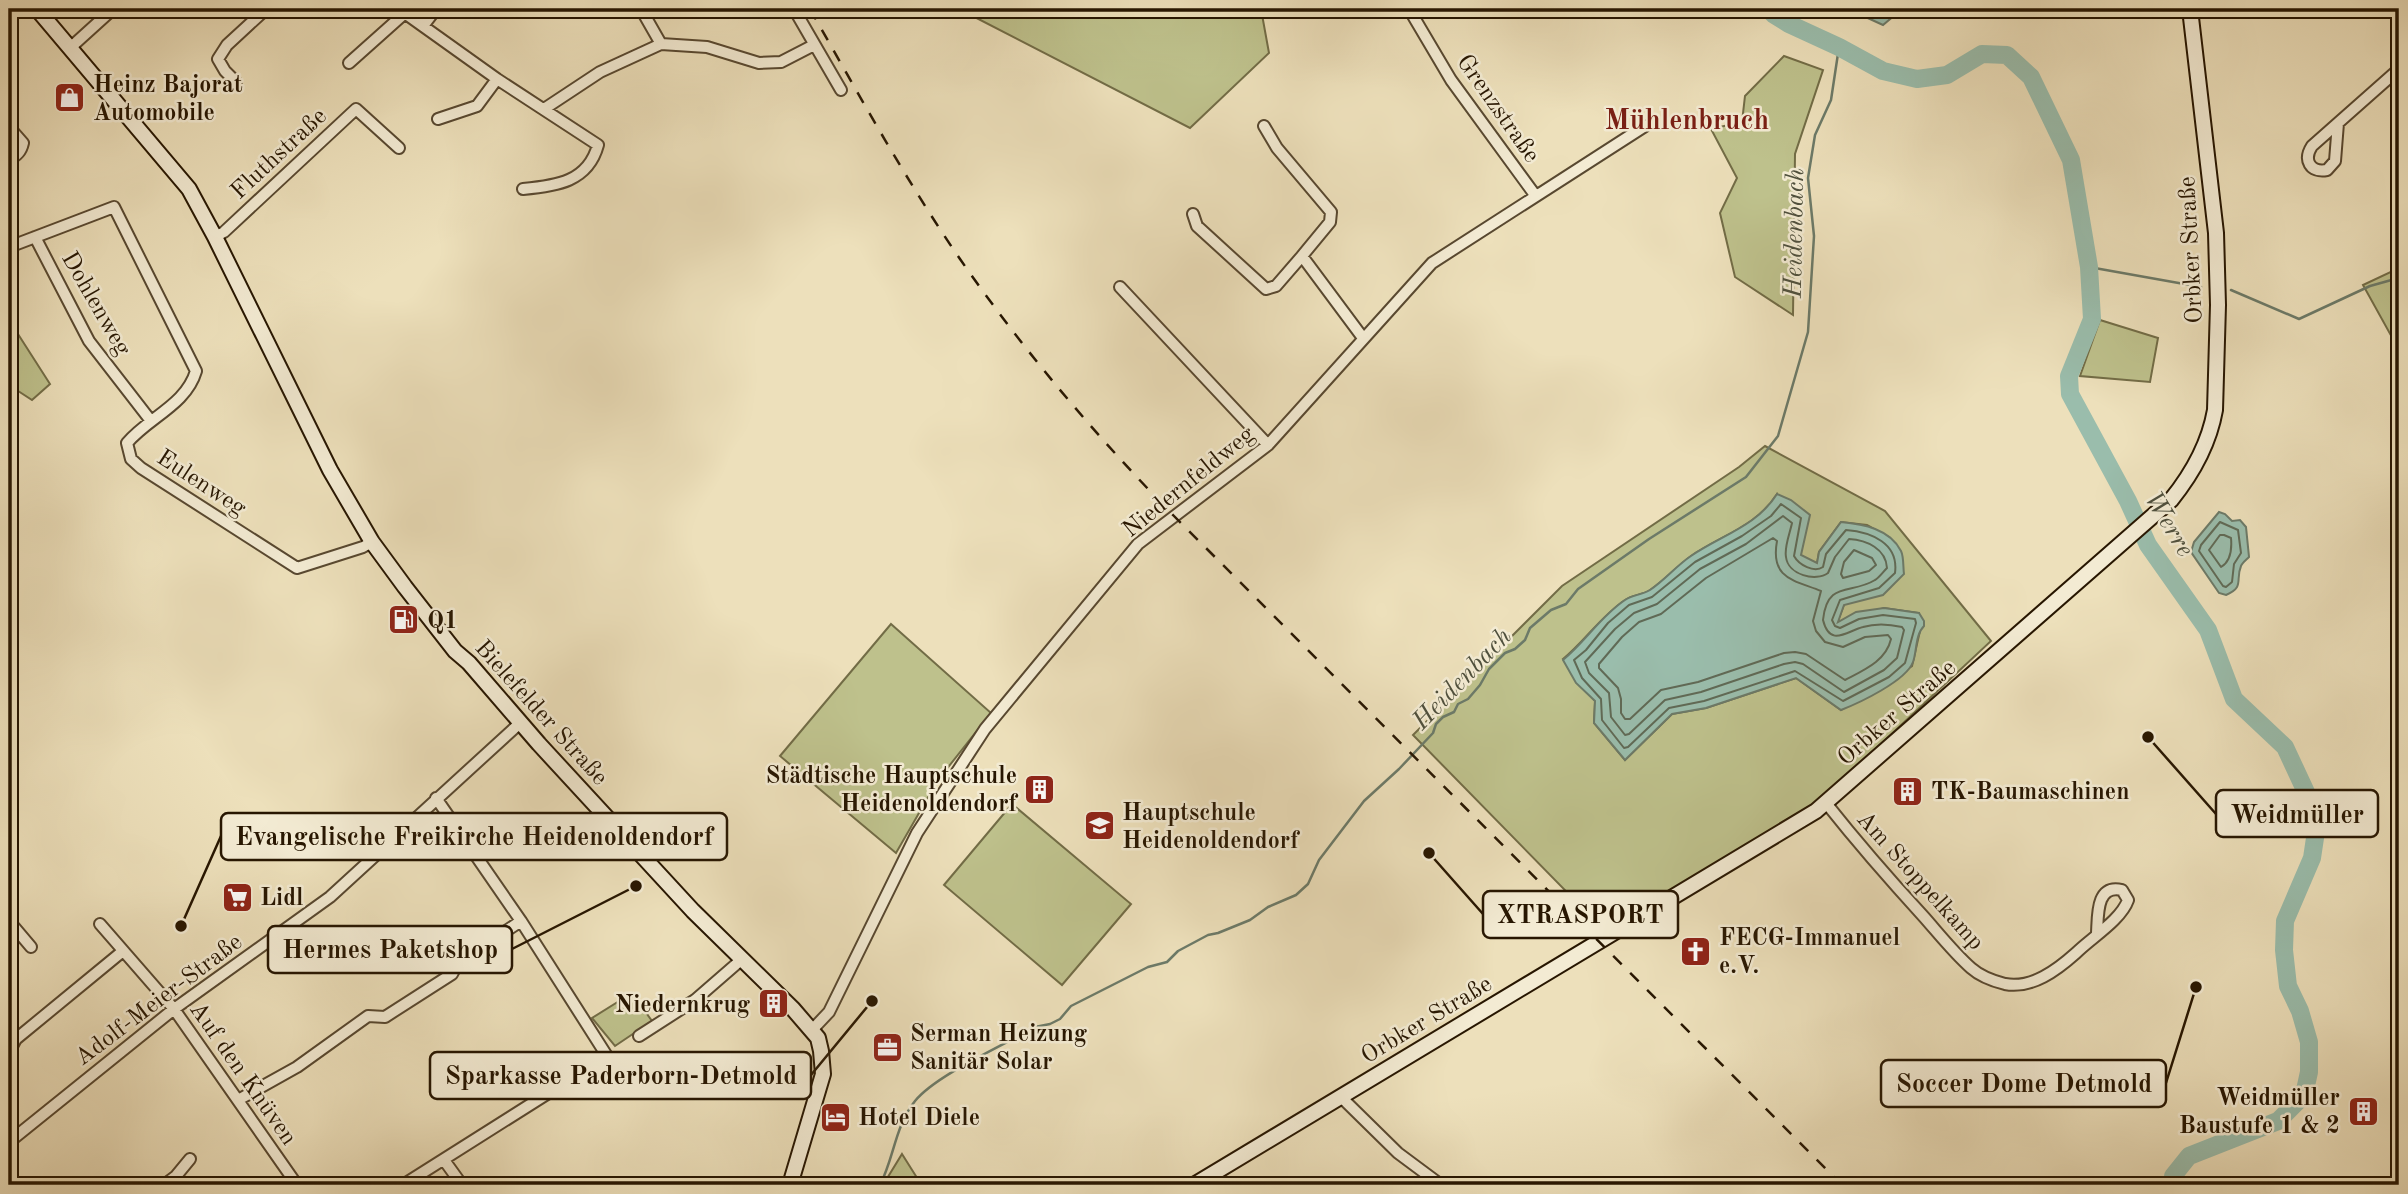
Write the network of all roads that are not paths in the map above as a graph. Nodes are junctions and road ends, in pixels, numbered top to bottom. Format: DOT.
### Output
graph roads {
  1 [pos="37,9"];
  2 [pos="113,9"];
  3 [pos="266,9"];
  4 [pos="436,9"];
  5 [pos="641,9"];
  6 [pos="794,9"];
  7 [pos="1409,9"];
  8 [pos="2190,9"];
  9 [pos="402,11"];
  10 [pos="423,26"];
  11 [pos="661,44"];
  12 [pos="814,45"];
  13 [pos="70,48"];
  14 [pos="349,63"];
  15 [pos="2399,69"];
  16 [pos="497,79"];
  17 [pos="236,82"];
  18 [pos="841,90"];
  19 [pos="544,109"];
  20 [pos="438,119"];
  21 [pos="2337,123"];
  22 [pos="1264,126"];
  23 [pos="1645,126"];
  24 [pos="9,127"];
  25 [pos="400,148"];
  26 [pos="9,159"];
  27 [pos="523,189"];
  28 [pos="1535,195"];
  29 [pos="1193,214"];
  30 [pos="36,237"];
  31 [pos="215,237"];
  32 [pos="9,247"];
  33 [pos="1302,256"];
  34 [pos="1120,287"];
  35 [pos="1363,338"];
  36 [pos="151,421"];
  37 [pos="1268,445"];
  38 [pos="372,542"];
  39 [pos="520,723"];
  40 [pos="436,798"];
  41 [pos="1826,803"];
  42 [pos="9,920"];
  43 [pos="521,921"];
  44 [pos="100,924"];
  45 [pos="2097,933"];
  46 [pos="31,947"];
  47 [pos="123,951"];
  48 [pos="741,960"];
  49 [pos="174,1009"];
  50 [pos="812,1030"];
  51 [pos="639,1036"];
  52 [pos="9,1052"];
  53 [pos="1341,1097"];
  54 [pos="238,1100"];
  55 [pos="9,1142"];
  56 [pos="190,1159"];
  57 [pos="444,1160"];
  58 [pos="164,1185"];
  59 [pos="297,1185"];
  60 [pos="403,1185"];
  61 [pos="462,1185"];
  62 [pos="789,1185"];
  63 [pos="1194,1185"];
  64 [pos="1441,1185"];
  1 -- 13 [label="street, Bielefelder Straße"];
  2 -- 13 [label="street"];
  3 -- 17 [label="street"];
  4 -- 10 [label="street"];
  5 -- 11 [label="street"];
  6 -- 12 [label="street"];
  7 -- 28 [label="street, Grenzstraße"];
  8 -- 41 [label="street, Orbker Straße"];
  9 -- 10 [label="street"];
  9 -- 14 [label="street"];
  10 -- 16 [label="street"];
  11 -- 12 [label="street"];
  11 -- 19 [label="street"];
  12 -- 18 [label="street"];
  13 -- 31 [label="street, Bielefelder Straße"];
  15 -- 21 [label="street"];
  16 -- 19 [label="street"];
  16 -- 20 [label="street"];
  19 -- 27 [label="street"];
  22 -- 33 [label="street"];
  23 -- 28 [label="street, Niedernfeldweg"];
  24 -- 26 [label="street"];
  25 -- 31 [label="street, Fluthstraße"];
  28 -- 35 [label="street, Niedernfeldweg"];
  29 -- 33 [label="street"];
  30 -- 32 [label="street"];
  30 -- 36 [label="street, Dohlenweg"];
  30 -- 36 [label="street, Eulenweg"];
  31 -- 38 [label="street, Bielefelder Straße"];
  33 -- 35 [label="street"];
  34 -- 37 [label="street"];
  35 -- 37 [label="street, Niedernfeldweg"];
  36 -- 38 [label="street, Eulenweg"];
  37 -- 50 [label="street, Niedernfeldweg"];
  38 -- 39 [label="street, Bielefelder Straße"];
  39 -- 40 [label="street, Adolf-Meier-Straße"];
  39 -- 48 [label="street, Bielefelder Straße"];
  40 -- 43 [label="street"];
  40 -- 49 [label="street, Adolf-Meier-Straße"];
  41 -- 45 [label="street, Am Stoppelkamp"];
  41 -- 53 [label="street, Orbker Straße"];
  42 -- 46 [label="street"];
  43 -- 54 [label="street"];
  43 -- 57 [label="street"];
  44 -- 47 [label="street, Auf den Knüven"];
  47 -- 49 [label="street, Auf den Knüven"];
  47 -- 52 [label="street"];
  48 -- 50 [label="street, Bielefelder Straße"];
  48 -- 51 [label="street"];
  49 -- 54 [label="street, Auf den Knüven"];
  49 -- 55 [label="street, Adolf-Meier-Straße"];
  50 -- 62 [label="street, Bielefelder Straße"];
  53 -- 63 [label="street, Orbker Straße"];
  53 -- 64 [label="street"];
  54 -- 59 [label="street, Auf den Knüven"];
  56 -- 58 [label="street"];
  57 -- 60 [label="street"];
  57 -- 61 [label="street"];
}
